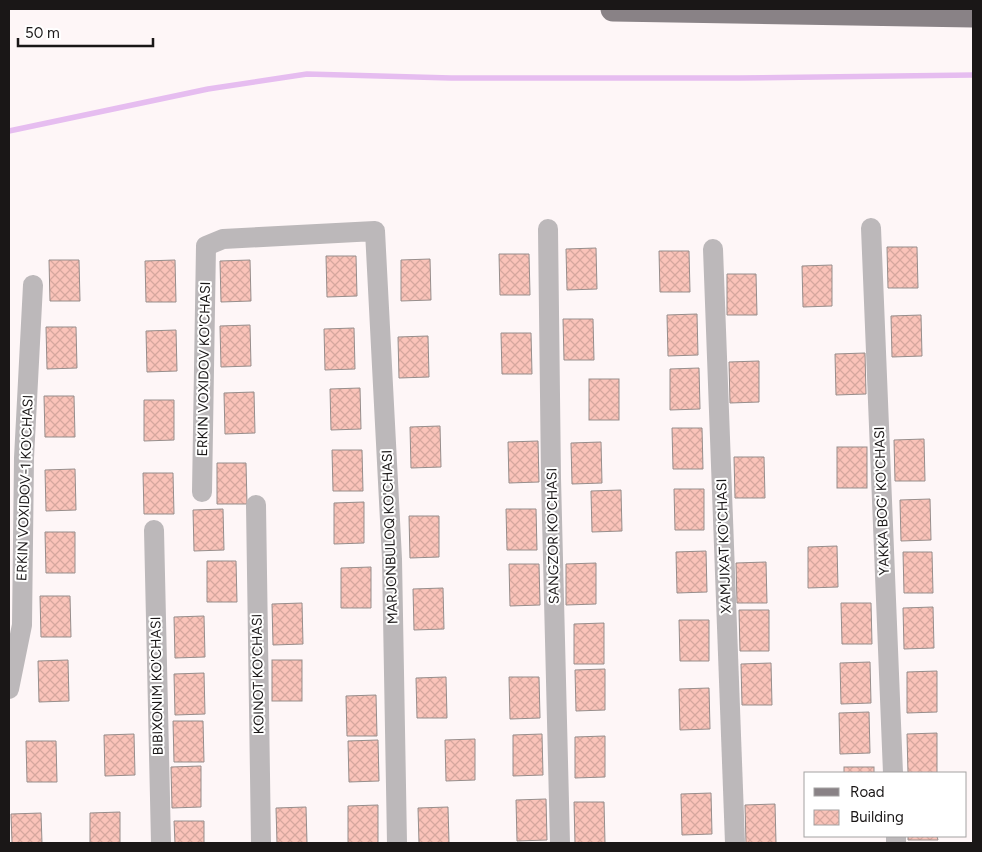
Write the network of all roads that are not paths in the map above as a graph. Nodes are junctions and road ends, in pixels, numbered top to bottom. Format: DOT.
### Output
graph roads {
  1 [pos="613,9"];
  2 [pos="973,15"];
  3 [pos="871,228"];
  4 [pos="548,229"];
  5 [pos="206,246"];
  6 [pos="713,250"];
  7 [pos="33,285"];
  8 [pos="202,492"];
  9 [pos="256,505"];
  10 [pos="154,530"];
  11 [pos="9,689"];
  12 [pos="893,772"];
  13 [pos="161,843"];
  14 [pos="261,843"];
  15 [pos="397,843"];
  16 [pos="560,843"];
  17 [pos="736,843"];
  1 -- 2 [label="main road"];
  3 -- 12 [label="street, YAKKA BOG' KO'CHASI"];
  4 -- 16 [label="street, SANGZOR KO'CHASI"];
  5 -- 8 [label="street, ERKIN VOXIDOV KO'CHASI"];
  5 -- 15 [label="street, MARJONBULOQ KO'CHASI"];
  6 -- 17 [label="street, XAMJIXAT KO'CHASI"];
  7 -- 11 [label="street, ERKIN VOXIDOV-1 KO'CHASI"];
  9 -- 14 [label="street, KOINOT KO'CHASI"];
  10 -- 13 [label="street, BIBIXONIM KO'CHASI"];
}
